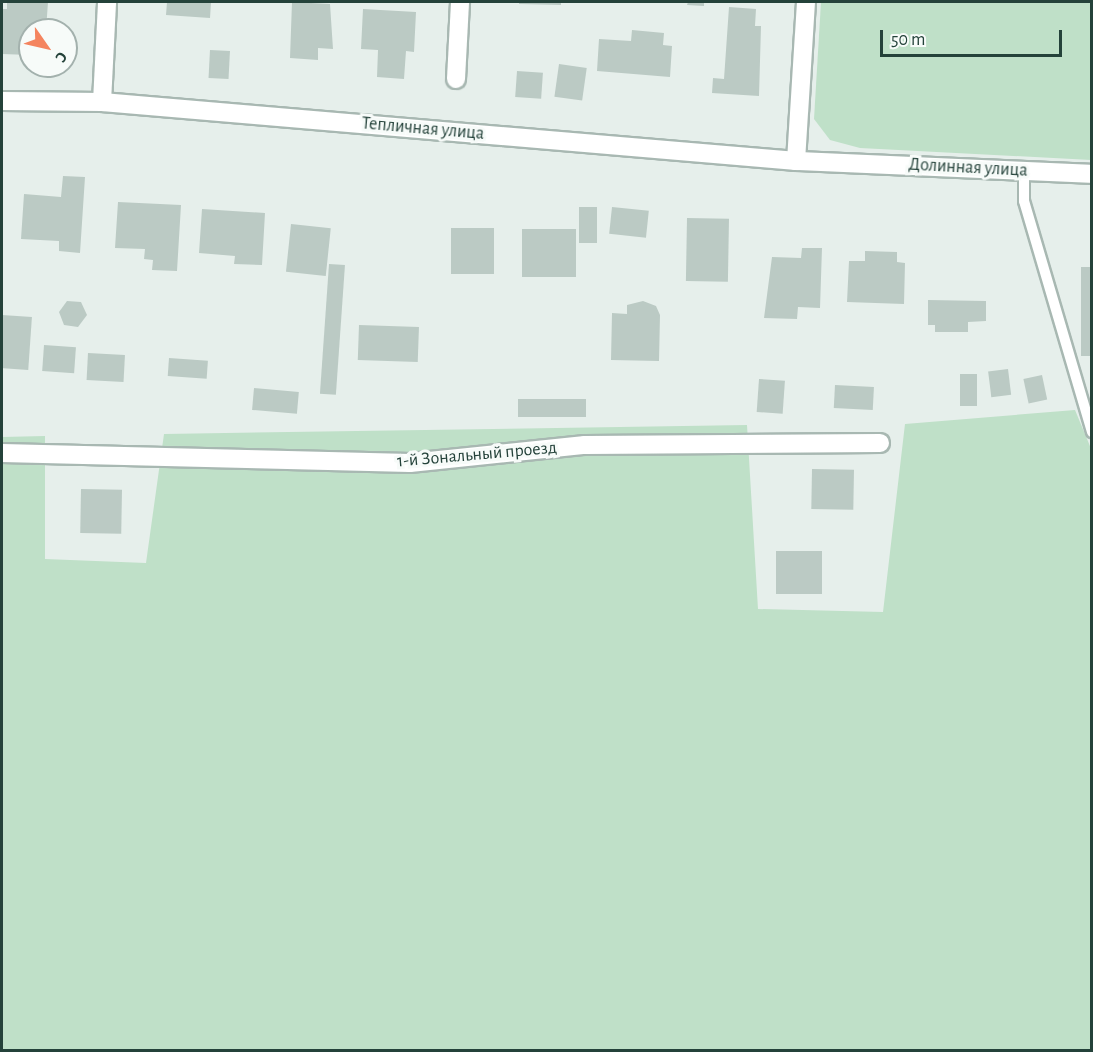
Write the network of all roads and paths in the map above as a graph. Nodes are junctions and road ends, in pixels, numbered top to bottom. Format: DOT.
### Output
graph roads {
  1 [pos="107,2"];
  2 [pos="460,2"];
  3 [pos="806,2"];
  4 [pos="456,79"];
  5 [pos="2,101"];
  6 [pos="102,102"];
  7 [pos="796,161"];
  8 [pos="845,162"];
  9 [pos="1024,171"];
  10 [pos="1092,174"];
  11 [pos="1092,432"];
  12 [pos="880,443"];
  13 [pos="2,453"];
  1 -- 6 [label="street"];
  2 -- 4 [label="street"];
  3 -- 7 [label="street"];
  5 -- 6 [label="street, Тепличная улица"];
  6 -- 7 [label="street, Тепличная улица"];
  7 -- 8 [label="street, Тепличная улица"];
  8 -- 9 [label="street, Долинная улица"];
  9 -- 10 [label="street, Долинная улица"];
  9 -- 11 [label="lane"];
  12 -- 13 [label="street, 1-й Зональный проезд"];
}
